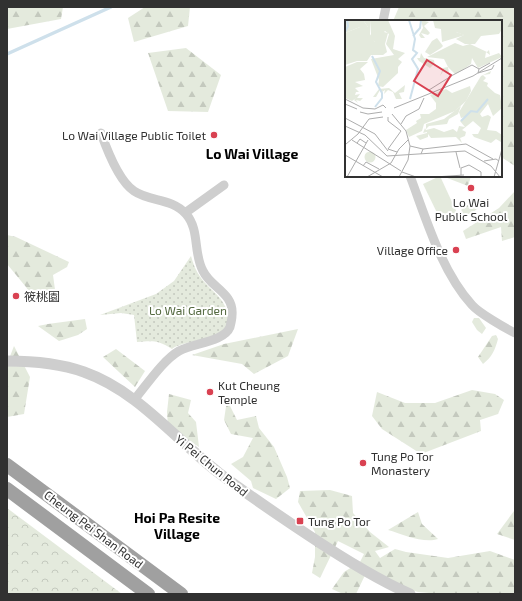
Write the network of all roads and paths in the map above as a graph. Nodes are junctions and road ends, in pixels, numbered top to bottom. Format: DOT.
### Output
graph roads {
  1 [pos="386,7"];
  2 [pos="383,20"];
  3 [pos="101,133"];
  4 [pos="410,177"];
  5 [pos="224,185"];
  6 [pos="185,213"];
  7 [pos="515,333"];
  8 [pos="7,361"];
  9 [pos="134,400"];
  10 [pos="7,465"];
  11 [pos="7,489"];
  12 [pos="148,594"];
  13 [pos="181,594"];
  14 [pos="410,594"];
  1 -- 2 [label="street"];
  3 -- 6 [label="street"];
  4 -- 7 [label="street"];
  5 -- 6 [label="street"];
  6 -- 9 [label="street"];
  8 -- 9 [label="street, Yi Pei Chun Road"];
  9 -- 14 [label="street, Yi Pei Chun Road"];
  10 -- 13 [label="highway, Cheung Pei Shan Road"];
  11 -- 12 [label="highway, Cheung Pei Shan Road"];
}
